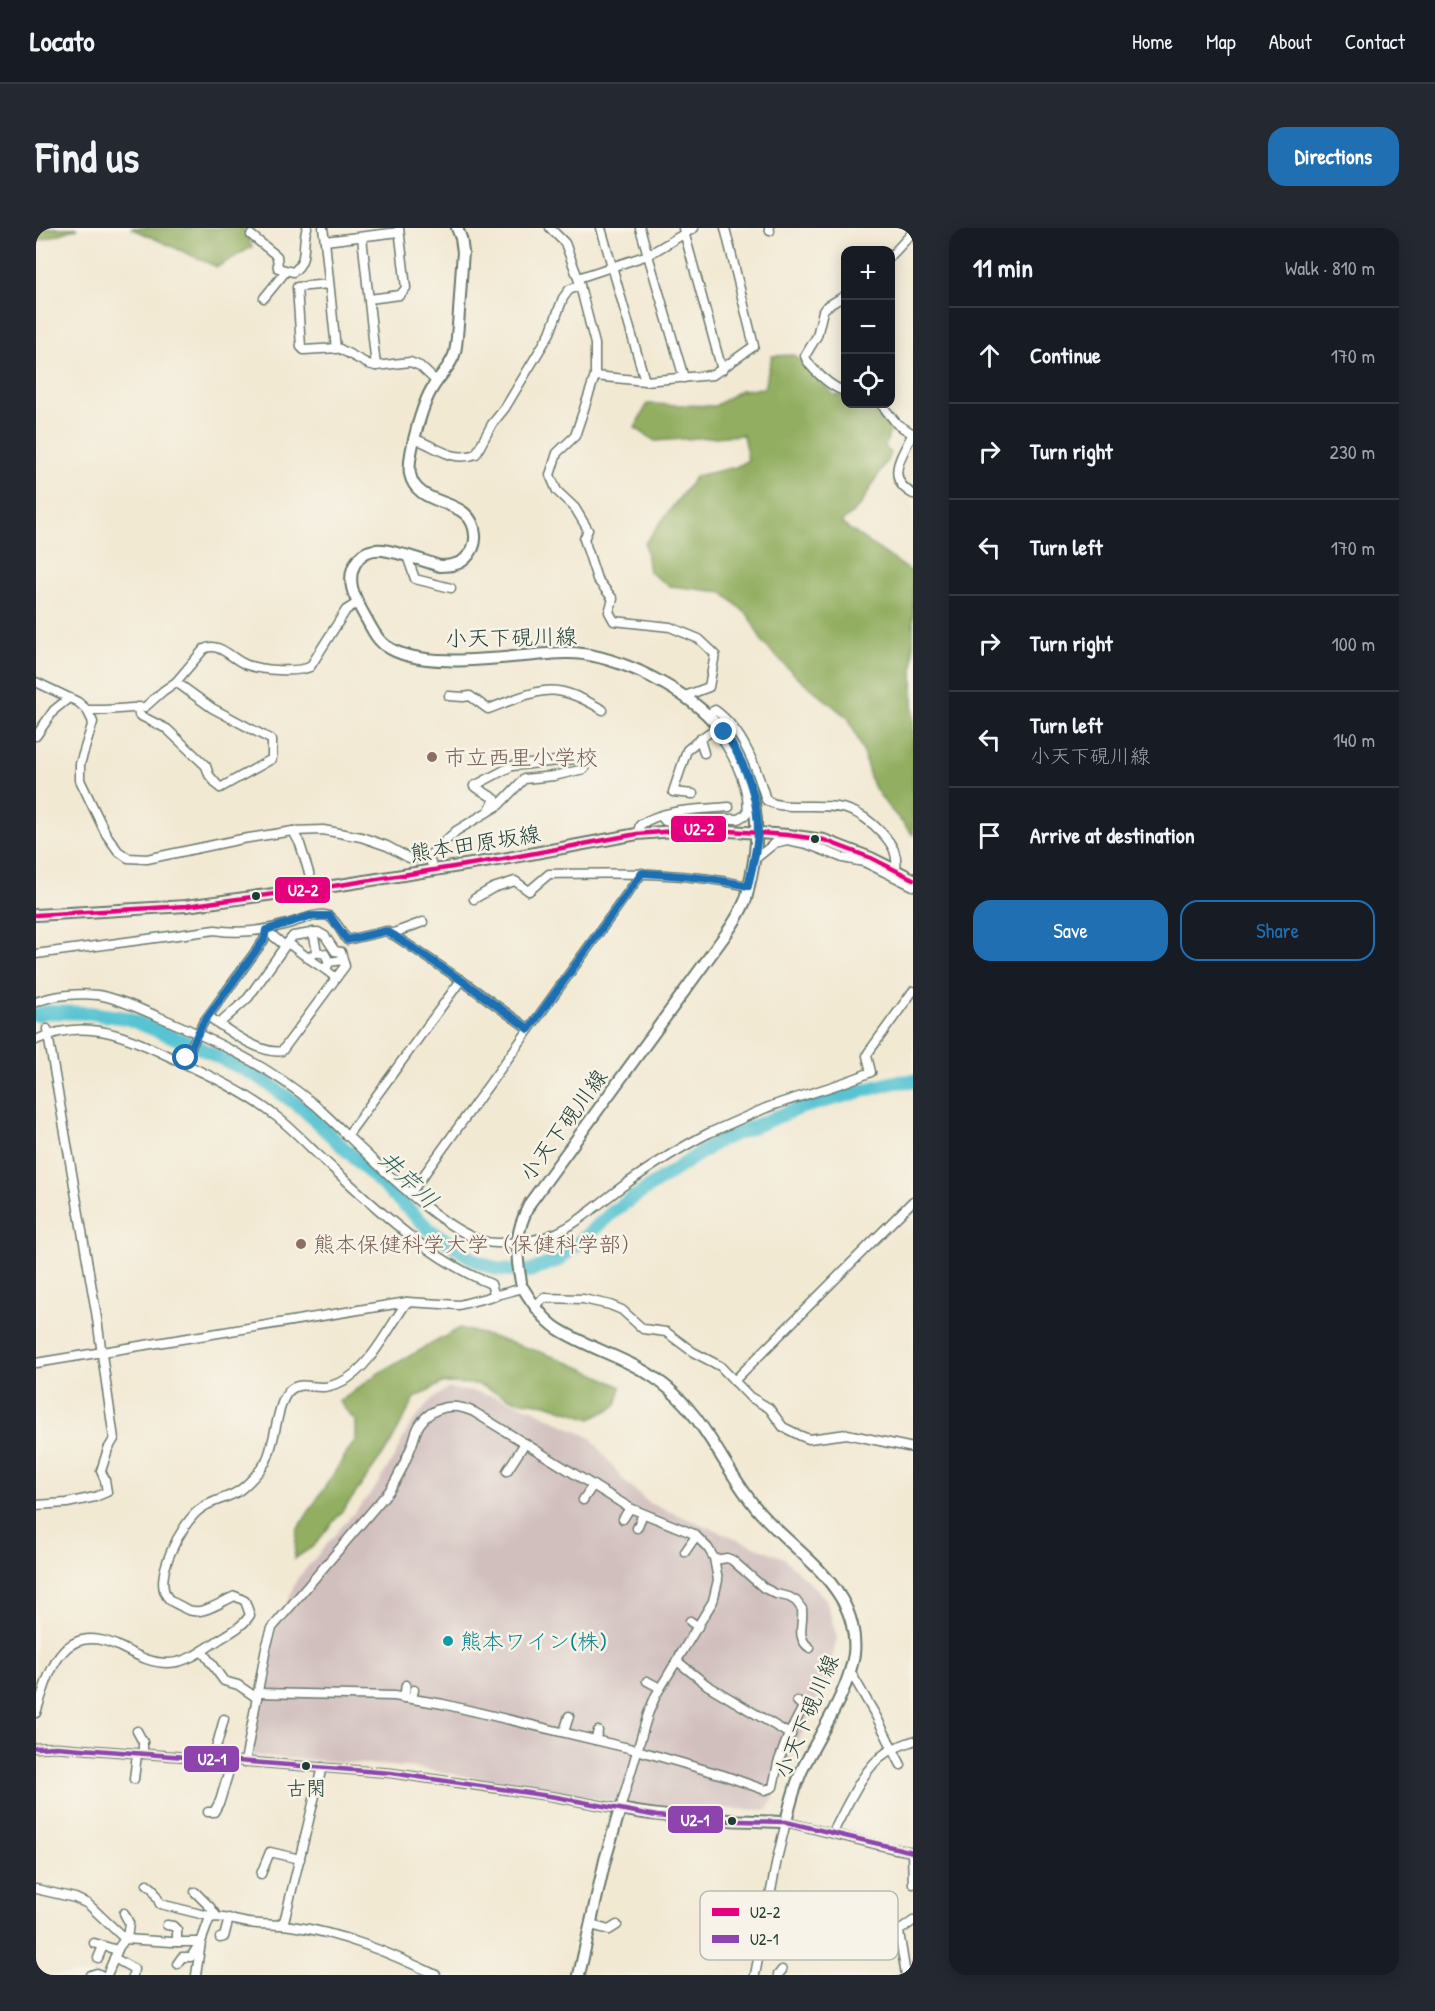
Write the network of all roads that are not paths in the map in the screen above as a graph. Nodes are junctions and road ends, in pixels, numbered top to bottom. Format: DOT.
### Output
graph roads {
  1 [pos="306,228"];
  2 [pos="323,228"];
  3 [pos="457,228"];
  4 [pos="550,228"];
  5 [pos="601,228"];
  6 [pos="640,228"];
  7 [pos="694,228"];
  8 [pos="725,228"];
  9 [pos="399,230"];
  10 [pos="684,231"];
  11 [pos="913,232"];
  12 [pos="251,235"];
  13 [pos="362,237"];
  14 [pos="325,241"];
  15 [pos="895,252"];
  16 [pos="648,255"];
  17 [pos="612,267"];
  18 [pos="286,271"];
  19 [pos="579,281"];
  20 [pos="329,284"];
  21 [pos="264,298"];
  22 [pos="841,298"];
  23 [pos="369,299"];
  24 [pos="336,349"];
  25 [pos="376,366"];
  26 [pos="722,370"];
  27 [pos="595,376"];
  28 [pos="684,378"];
  29 [pos="645,381"];
  30 [pos="437,382"];
  31 [pos="841,390"];
  32 [pos="884,408"];
  33 [pos="913,434"];
  34 [pos="415,439"];
  35 [pos="913,494"];
  36 [pos="407,556"];
  37 [pos="451,588"];
  38 [pos="357,603"];
  39 [pos="36,682"];
  40 [pos="176,682"];
  41 [pos="449,696"];
  42 [pos="685,696"];
  43 [pos="69,698"];
  44 [pos="138,707"];
  45 [pos="87,710"];
  46 [pos="603,710"];
  47 [pos="708,714"];
  48 [pos="717,728"];
  49 [pos="36,736"];
  50 [pos="700,739"];
  51 [pos="704,753"];
  52 [pos="693,794"];
  53 [pos="729,807"];
  54 [pos="489,810"];
  55 [pos="661,816"];
  56 [pos="293,831"];
  57 [pos="758,832"];
  58 [pos="637,834"];
  59 [pos="428,856"];
  60 [pos="754,860"];
  61 [pos="434,869"];
  62 [pos="896,870"];
  63 [pos="642,873"];
  64 [pos="913,879"];
  65 [pos="748,886"];
  66 [pos="913,886"];
  67 [pos="314,889"];
  68 [pos="474,899"];
  69 [pos="36,915"];
  70 [pos="423,922"];
  71 [pos="266,930"];
  72 [pos="313,932"];
  73 [pos="391,934"];
  74 [pos="286,944"];
  75 [pos="317,952"];
  76 [pos="36,954"];
  77 [pos="309,958"];
  78 [pos="343,960"];
  79 [pos="327,966"];
  80 [pos="336,978"];
  81 [pos="461,980"];
  82 [pos="913,991"];
  83 [pos="36,1002"];
  84 [pos="208,1016"];
  85 [pos="219,1024"];
  86 [pos="529,1029"];
  87 [pos="47,1032"];
  88 [pos="196,1035"];
  89 [pos="36,1040"];
  90 [pos="185,1058"];
  91 [pos="347,1136"];
  92 [pos="410,1194"];
  93 [pos="913,1201"];
  94 [pos="516,1244"];
  95 [pos="521,1282"];
  96 [pos="495,1296"];
  97 [pos="407,1302"];
  98 [pos="535,1306"];
  99 [pos="100,1353"];
  100 [pos="36,1363"];
  101 [pos="734,1381"];
  102 [pos="525,1443"];
  103 [pos="913,1448"];
  104 [pos="507,1471"];
  105 [pos="593,1485"];
  106 [pos="583,1500"];
  107 [pos="36,1505"];
  108 [pos="630,1508"];
  109 [pos="643,1514"];
  110 [pos="623,1519"];
  111 [pos="637,1528"];
  112 [pos="696,1536"];
  113 [pos="685,1552"];
  114 [pos="715,1560"];
  115 [pos="810,1648"];
  116 [pos="202,1651"];
  117 [pos="677,1661"];
  118 [pos="850,1671"];
  119 [pos="647,1681"];
  120 [pos="406,1684"];
  121 [pos="660,1688"];
  122 [pos="257,1696"];
  123 [pos="410,1696"];
  124 [pos="797,1701"];
  125 [pos="36,1713"];
  126 [pos="569,1716"];
  127 [pos="224,1719"];
  128 [pos="137,1731"];
  129 [pos="598,1731"];
  130 [pos="564,1732"];
  131 [pos="790,1734"];
  132 [pos="596,1740"];
  133 [pos="913,1741"];
  134 [pos="36,1748"];
  135 [pos="894,1749"];
  136 [pos="637,1750"];
  137 [pos="140,1754"];
  138 [pos="213,1759"];
  139 [pos="232,1761"];
  140 [pos="245,1762"];
  141 [pos="901,1765"];
  142 [pos="322,1767"];
  143 [pos="134,1779"];
  144 [pos="620,1809"];
  145 [pos="208,1812"];
  146 [pos="786,1822"];
  147 [pos="832,1832"];
  148 [pos="912,1852"];
  149 [pos="300,1860"];
  150 [pos="261,1874"];
  151 [pos="147,1884"];
  152 [pos="913,1884"];
  153 [pos="36,1889"];
  154 [pos="771,1891"];
  155 [pos="195,1892"];
  156 [pos="124,1913"];
  157 [pos="215,1917"];
  158 [pos="229,1918"];
  159 [pos="913,1922"];
  160 [pos="167,1925"];
  161 [pos="278,1925"];
  162 [pos="591,1925"];
  163 [pos="617,1925"];
  164 [pos="899,1932"];
  165 [pos="220,1938"];
  166 [pos="126,1939"];
  167 [pos="177,1942"];
  168 [pos="201,1945"];
  169 [pos="116,1954"];
  170 [pos="98,1958"];
  171 [pos="758,1960"];
  172 [pos="177,1964"];
  173 [pos="91,1975"];
  174 [pos="101,1975"];
  175 [pos="107,1975"];
  176 [pos="133,1975"];
  177 [pos="196,1975"];
  178 [pos="436,1975"];
  179 [pos="579,1975"];
  180 [pos="755,1975"];
  181 [pos="906,1975"];
  1 -- 18 [label="street"];
  2 -- 14 [label="street"];
  3 -- 30 [label="main road, 小天下硯川線"];
  4 -- 19 [label="street"];
  5 -- 17 [label="street"];
  6 -- 16 [label="street"];
  7 -- 10 [label="street"];
  8 -- 26 [label="street"];
  9 -- 13 [label="street"];
  9 -- 23 [label="street"];
  10 -- 16 [label="street"];
  10 -- 26 [label="street"];
  11 -- 15 [label="street"];
  12 -- 18 [label="street"];
  13 -- 14 [label="street"];
  13 -- 23 [label="street"];
  14 -- 20 [label="street"];
  16 -- 17 [label="street"];
  16 -- 28 [label="street"];
  17 -- 19 [label="street"];
  17 -- 29 [label="street"];
  18 -- 21 [label="street"];
  19 -- 27 [label="street"];
  19 -- 34 [label="street"];
  20 -- 24 [label="street"];
  20 -- 24 [label="street"];
  22 -- 31 [label="street"];
  23 -- 25 [label="street"];
  24 -- 25 [label="street"];
  25 -- 30 [label="street"];
  26 -- 28 [label="street"];
  27 -- 29 [label="street"];
  27 -- 42 [label="street"];
  28 -- 29 [label="street"];
  30 -- 34 [label="main road, 小天下硯川線"];
  32 -- 33 [label="street"];
  33 -- 35 [label="street"];
  34 -- 36 [label="main road, 小天下硯川線"];
  36 -- 37 [label="street"];
  36 -- 38 [label="main road, 小天下硯川線"];
  38 -- 40 [label="street"];
  38 -- 42 [label="main road, 小天下硯川線"];
  39 -- 43 [label="street"];
  40 -- 44 [label="street"];
  40 -- 44 [label="street"];
  41 -- 46 [label="street"];
  42 -- 47 [label="main road, 小天下硯川線"];
  43 -- 45 [label="street"];
  43 -- 49 [label="street"];
  44 -- 45 [label="street"];
  45 -- 56 [label="street"];
  47 -- 48 [label="main road, 小天下硯川線"];
  47 -- 62 [label="street"];
  48 -- 50 [label="street"];
  48 -- 55 [label="street"];
  48 -- 57 [label="main road, 小天下硯川線"];
  50 -- 51 [label="street"];
  50 -- 52 [label="street"];
  53 -- 55 [label="street"];
  54 -- 54 [label="street"];
  54 -- 59 [label="street"];
  55 -- 58 [label="street"];
  56 -- 59 [label="street"];
  56 -- 67 [label="street"];
  57 -- 58 [label="main road, 熊本田原坂線"];
  57 -- 60 [label="main road, 小天下硯川線"];
  57 -- 62 [label="main road, 熊本田原坂線"];
  58 -- 61 [label="main road, 熊本田原坂線"];
  59 -- 61 [label="street"];
  60 -- 65 [label="main road, 小天下硯川線"];
  60 -- 66 [label="street"];
  61 -- 67 [label="main road, 熊本田原坂線"];
  62 -- 64 [label="main road, 熊本田原坂線"];
  63 -- 65 [label="street"];
  63 -- 68 [label="street"];
  63 -- 86 [label="street"];
  65 -- 94 [label="main road, 小天下硯川線"];
  67 -- 69 [label="main road, 熊本田原坂線"];
  70 -- 73 [label="street"];
  71 -- 73 [label="street"];
  71 -- 74 [label="street"];
  71 -- 76 [label="street"];
  71 -- 84 [label="street"];
  72 -- 74 [label="street"];
  72 -- 75 [label="street"];
  72 -- 78 [label="street"];
  73 -- 81 [label="street"];
  74 -- 77 [label="street"];
  74 -- 85 [label="street"];
  75 -- 77 [label="street"];
  75 -- 79 [label="street"];
  77 -- 79 [label="street"];
  78 -- 79 [label="street"];
  78 -- 80 [label="street"];
  79 -- 80 [label="street"];
  80 -- 85 [label="street"];
  81 -- 86 [label="street"];
  81 -- 91 [label="street"];
  82 -- 94 [label="street"];
  83 -- 88 [label="street"];
  84 -- 85 [label="street"];
  84 -- 88 [label="street"];
  86 -- 92 [label="street"];
  87 -- 89 [label="street"];
  87 -- 96 [label="street"];
  87 -- 99 [label="street"];
  88 -- 90 [label="street"];
  88 -- 91 [label="street"];
  91 -- 92 [label="street"];
  92 -- 94 [label="street"];
  93 -- 101 [label="street"];
  94 -- 95 [label="main road, 小天下硯川線"];
  95 -- 96 [label="street"];
  95 -- 98 [label="main road, 小天下硯川線"];
  96 -- 97 [label="street"];
  97 -- 99 [label="street"];
  97 -- 116 [label="street"];
  98 -- 101 [label="street"];
  98 -- 118 [label="main road, 小天下硯川線"];
  99 -- 100 [label="street"];
  99 -- 107 [label="street"];
  101 -- 103 [label="street"];
  102 -- 104 [label="street"];
  102 -- 105 [label="street"];
  102 -- 122 [label="street"];
  105 -- 106 [label="street"];
  105 -- 108 [label="street"];
  108 -- 109 [label="street"];
  108 -- 110 [label="street"];
  109 -- 111 [label="street"];
  109 -- 112 [label="street"];
  112 -- 113 [label="street"];
  112 -- 114 [label="street"];
  114 -- 115 [label="street"];
  114 -- 117 [label="street"];
  116 -- 122 [label="street"];
  116 -- 125 [label="street"];
  117 -- 121 [label="street"];
  117 -- 131 [label="street"];
  118 -- 135 [label="street"];
  118 -- 146 [label="main road, 小天下硯川線"];
  119 -- 121 [label="street"];
  120 -- 123 [label="street"];
  121 -- 136 [label="street"];
  122 -- 123 [label="street"];
  122 -- 140 [label="street"];
  123 -- 130 [label="street"];
  124 -- 131 [label="street"];
  126 -- 130 [label="street"];
  127 -- 138 [label="street"];
  128 -- 137 [label="street"];
  129 -- 132 [label="street"];
  130 -- 132 [label="street"];
  131 -- 136 [label="street"];
  132 -- 136 [label="street"];
  133 -- 135 [label="street"];
  134 -- 137 [label="street"];
  135 -- 141 [label="street"];
  135 -- 147 [label="street"];
  136 -- 144 [label="street"];
  137 -- 138 [label="street"];
  137 -- 143 [label="street"];
  138 -- 139 [label="street"];
  139 -- 140 [label="street"];
  139 -- 145 [label="street"];
  140 -- 142 [label="street"];
  142 -- 144 [label="street"];
  142 -- 149 [label="street"];
  144 -- 146 [label="main road"];
  144 -- 162 [label="main road"];
  146 -- 147 [label="street"];
  146 -- 154 [label="street"];
  147 -- 148 [label="street"];
  148 -- 152 [label="street"];
  149 -- 150 [label="street"];
  149 -- 161 [label="street"];
  151 -- 157 [label="street"];
  153 -- 166 [label="street"];
  155 -- 157 [label="street"];
  156 -- 166 [label="street"];
  157 -- 158 [label="street"];
  157 -- 168 [label="street"];
  158 -- 161 [label="street"];
  158 -- 165 [label="street"];
  159 -- 164 [label="street"];
  160 -- 167 [label="street"];
  161 -- 178 [label="street"];
  162 -- 163 [label="street"];
  162 -- 179 [label="main road"];
  164 -- 181 [label="street"];
  166 -- 167 [label="street"];
  166 -- 169 [label="street"];
  167 -- 168 [label="street"];
  168 -- 172 [label="street"];
  168 -- 177 [label="street"];
  169 -- 170 [label="street"];
  169 -- 175 [label="street"];
  169 -- 176 [label="street"];
  171 -- 180 [label="street"];
  173 -- 174 [label="street"];
}
